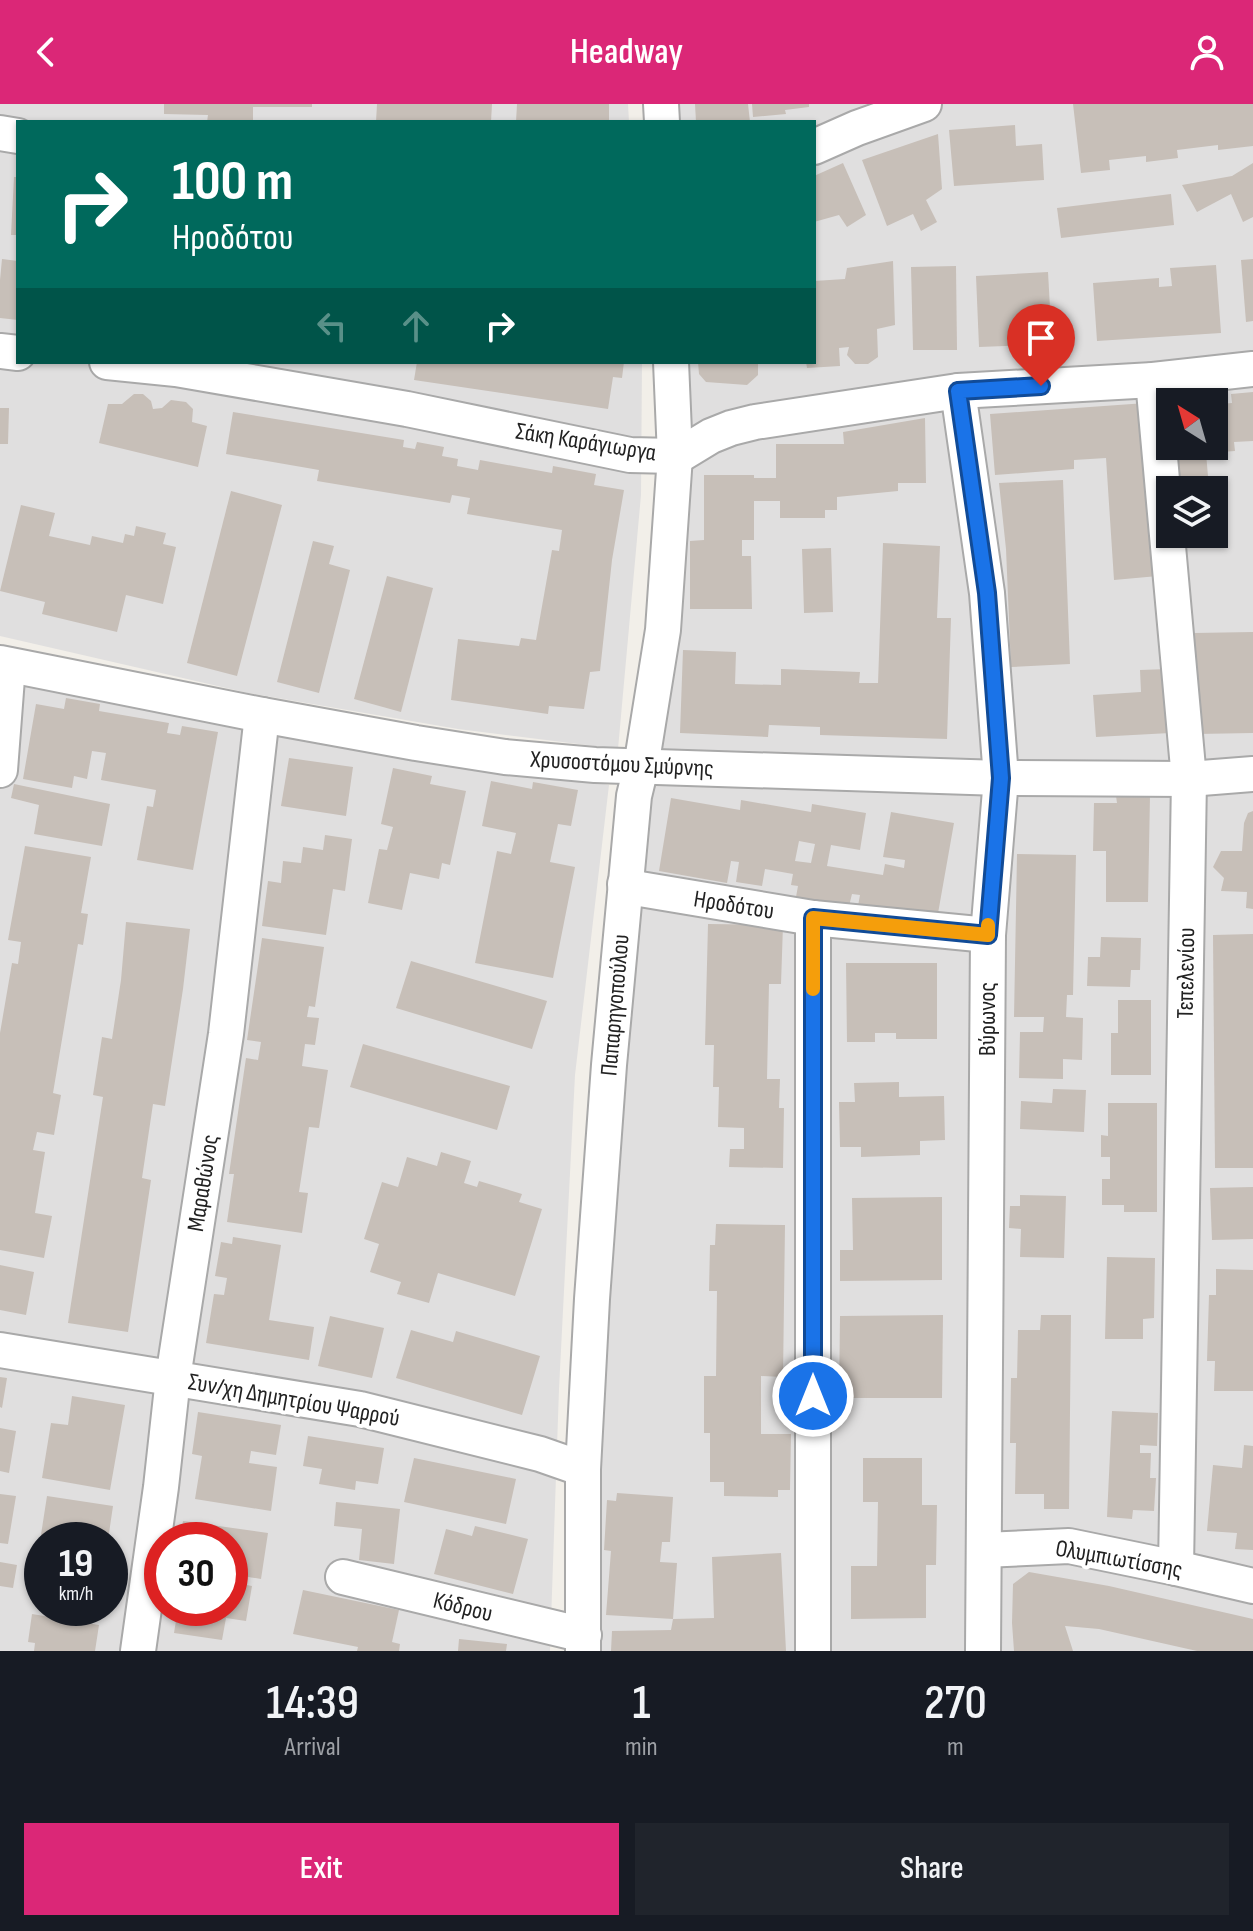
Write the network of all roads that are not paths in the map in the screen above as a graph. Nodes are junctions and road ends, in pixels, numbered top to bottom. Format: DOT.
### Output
graph roads {
  1 [pos="924,104"];
  2 [pos="857,116"];
  3 [pos="816,146"];
  4 [pos="127,364"];
  5 [pos="671,364"];
  6 [pos="1253,369"];
  7 [pos="1153,380"];
  8 [pos="958,391"];
  9 [pos="675,456"];
  10 [pos="4,664"];
  11 [pos="262,715"];
  12 [pos="641,767"];
  13 [pos="0,770"];
  14 [pos="1253,774"];
  15 [pos="1001,778"];
  16 [pos="1189,779"];
  17 [pos="625,884"];
  18 [pos="813,918"];
  19 [pos="988,935"];
  20 [pos="0,1350"];
  21 [pos="173,1378"];
  22 [pos="583,1469"];
  23 [pos="984,1550"];
  24 [pos="1176,1568"];
  25 [pos="343,1577"];
  26 [pos="1253,1586"];
  27 [pos="584,1643"];
  28 [pos="138,1651"];
  29 [pos="813,1651"];
  30 [pos="983,1651"];
  1 -- 2 [label="street"];
  2 -- 3 [label="street"];
  4 -- 9 [label="street, Σάκη Καράγιωργα"];
  5 -- 9 [label="street, Παπαρηγοπούλου"];
  6 -- 7 [label="street, Σάκη Καράγιωργα"];
  7 -- 8 [label="street, Σάκη Καράγιωργα"];
  7 -- 16 [label="street, Τεπελενίου"];
  8 -- 9 [label="street, Σάκη Καράγιωργα"];
  8 -- 15 [label="street, Βύρωνος"];
  9 -- 12 [label="street, Παπαρηγοπούλου"];
  10 -- 11 [label="street, Χρυσοστόμου Σμύρνης"];
  10 -- 13 [label="street"];
  11 -- 12 [label="street, Χρυσοστόμου Σμύρνης"];
  11 -- 21 [label="street, Μαραθώνος"];
  12 -- 15 [label="street, Χρυσοστόμου Σμύρνης"];
  12 -- 17 [label="street, Παπαρηγοπούλου"];
  14 -- 16 [label="street, Χρυσοστόμου Σμύρνης"];
  15 -- 16 [label="street, Χρυσοστόμου Σμύρνης"];
  15 -- 19 [label="street, Βύρωνος"];
  16 -- 24 [label="street, Τεπελενίου"];
  17 -- 18 [label="street, Ηροδότου"];
  17 -- 22 [label="street, Παπαρηγοπούλου"];
  18 -- 19 [label="street, Ηροδότου"];
  18 -- 29 [label="street"];
  19 -- 23 [label="street, Βύρωνος"];
  20 -- 21 [label="street, Συν/χη Δημητρίου Ψαρρού"];
  21 -- 22 [label="street, Συν/χη Δημητρίου Ψαρρού"];
  21 -- 28 [label="street, Μαραθώνος"];
  22 -- 27 [label="street, Παπαρηγοπούλου"];
  23 -- 24 [label="street, Ολυμπιωτίσσης"];
  23 -- 30 [label="street, Βύρωνος"];
  24 -- 26 [label="street, Ολυμπιωτίσσης"];
  25 -- 27 [label="street, Κόδρου"];
}
